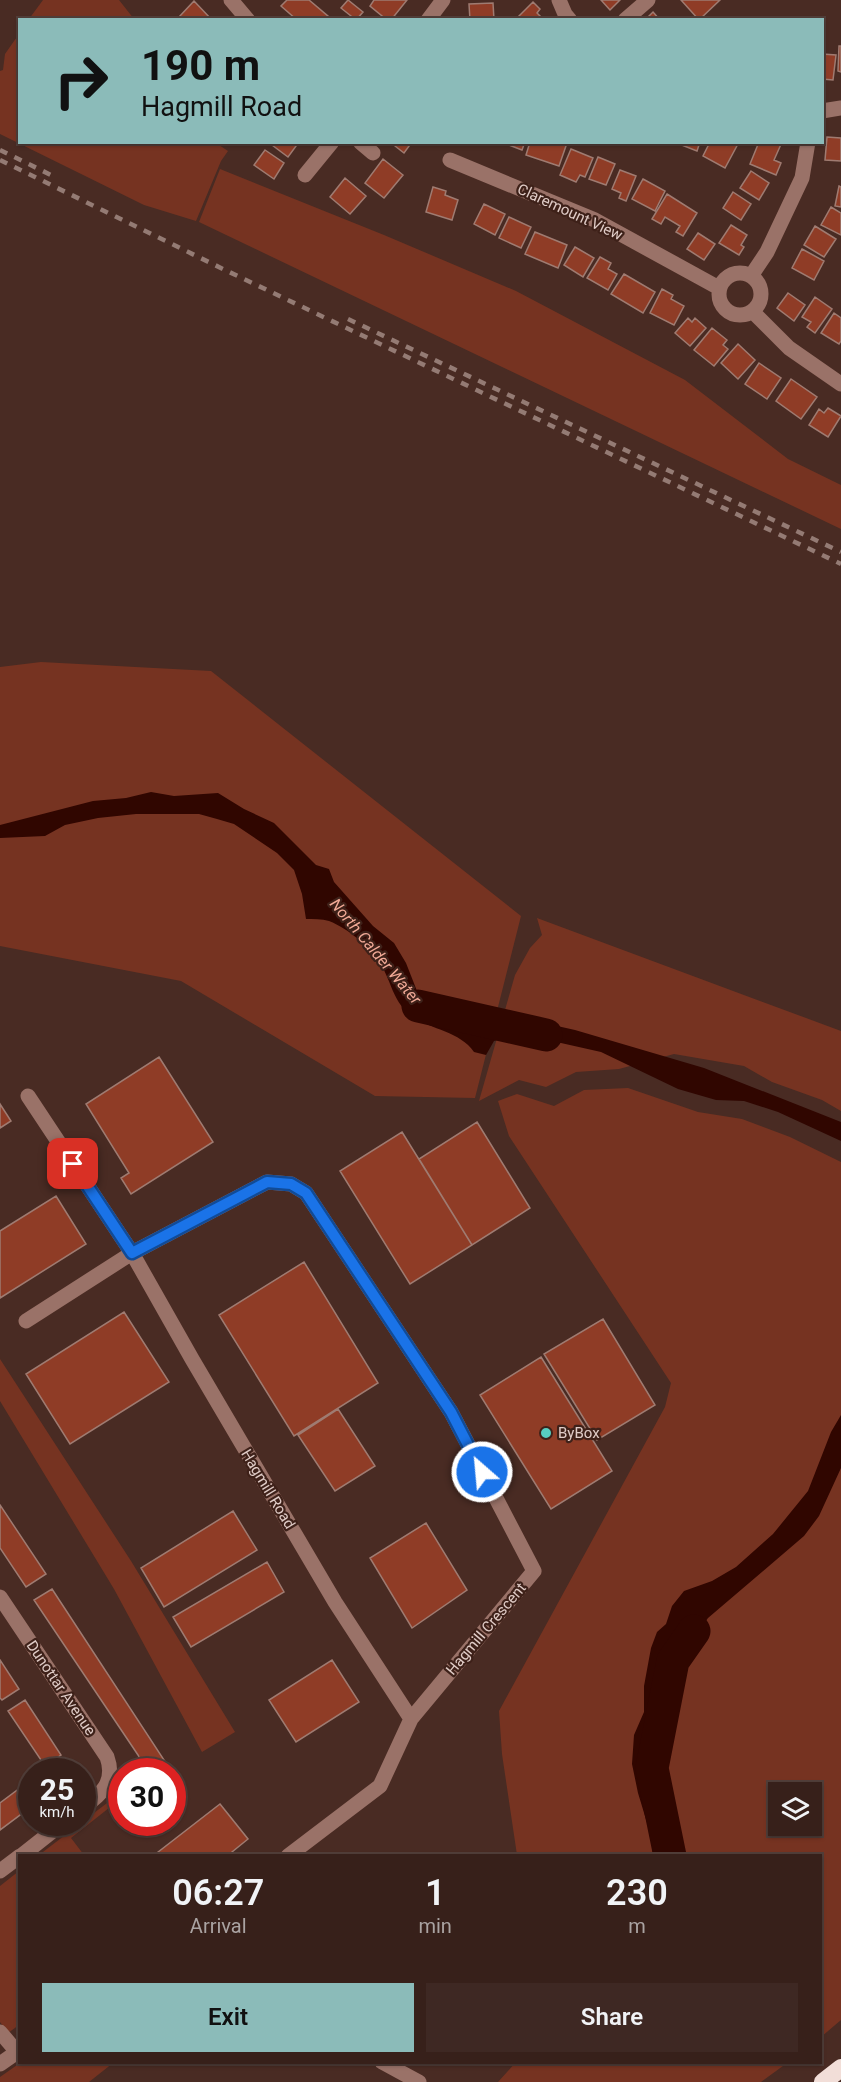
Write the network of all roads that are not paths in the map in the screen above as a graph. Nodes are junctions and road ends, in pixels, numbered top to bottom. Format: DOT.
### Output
graph roads {
  1 [pos="231,0"];
  2 [pos="443,0"];
  3 [pos="559,0"];
  4 [pos="648,0"];
  5 [pos="246,18"];
  6 [pos="430,18"];
  7 [pos="568,18"];
  8 [pos="627,18"];
  9 [pos="841,108"];
  10 [pos="824,111"];
  11 [pos="330,144"];
  12 [pos="363,144"];
  13 [pos="808,144"];
  14 [pos="374,153"];
  15 [pos="450,160"];
  16 [pos="305,175"];
  17 [pos="751,276"];
  18 [pos="719,288"];
  19 [pos="752,311"];
  20 [pos="841,384"];
  21 [pos="28,1096"];
  22 [pos="132,1253"];
  23 [pos="26,1321"];
  24 [pos="0,1597"];
  25 [pos="411,1719"];
  26 [pos="96,1799"];
  27 [pos="46,1836"];
  28 [pos="23,1854"];
  29 [pos="291,1854"];
  30 [pos="18,1858"];
  31 [pos="0,1871"];
  32 [pos="0,2032"];
  33 [pos="18,2051"];
  34 [pos="0,2064"];
  35 [pos="386,2064"];
  36 [pos="841,2067"];
  37 [pos="418,2082"];
  38 [pos="823,2082"];
  1 -- 5 [label="street"];
  2 -- 6 [label="street"];
  3 -- 7 [label="street"];
  4 -- 8 [label="street"];
  9 -- 10 [label="street"];
  11 -- 16 [label="street"];
  12 -- 14 [label="street"];
  13 -- 17 [label="street"];
  15 -- 18 [label="street, Claremount View"];
  17 -- 18 [label="street"];
  17 -- 19 [label="street"];
  18 -- 19 [label="street"];
  19 -- 20 [label="street"];
  21 -- 22 [label="street, Hagmill Road"];
  22 -- 23 [label="street, Hagmill Crescent"];
  22 -- 25 [label="street, Hagmill Road"];
  22 -- 25 [label="street, Hagmill Crescent"];
  24 -- 26 [label="street, Dunottar Avenue"];
  25 -- 29 [label="street"];
  27 -- 28 [label="street"];
  30 -- 31 [label="street"];
  32 -- 33 [label="street"];
  33 -- 34 [label="street"];
  35 -- 37 [label="street"];
  36 -- 38 [label="highway"];
}
